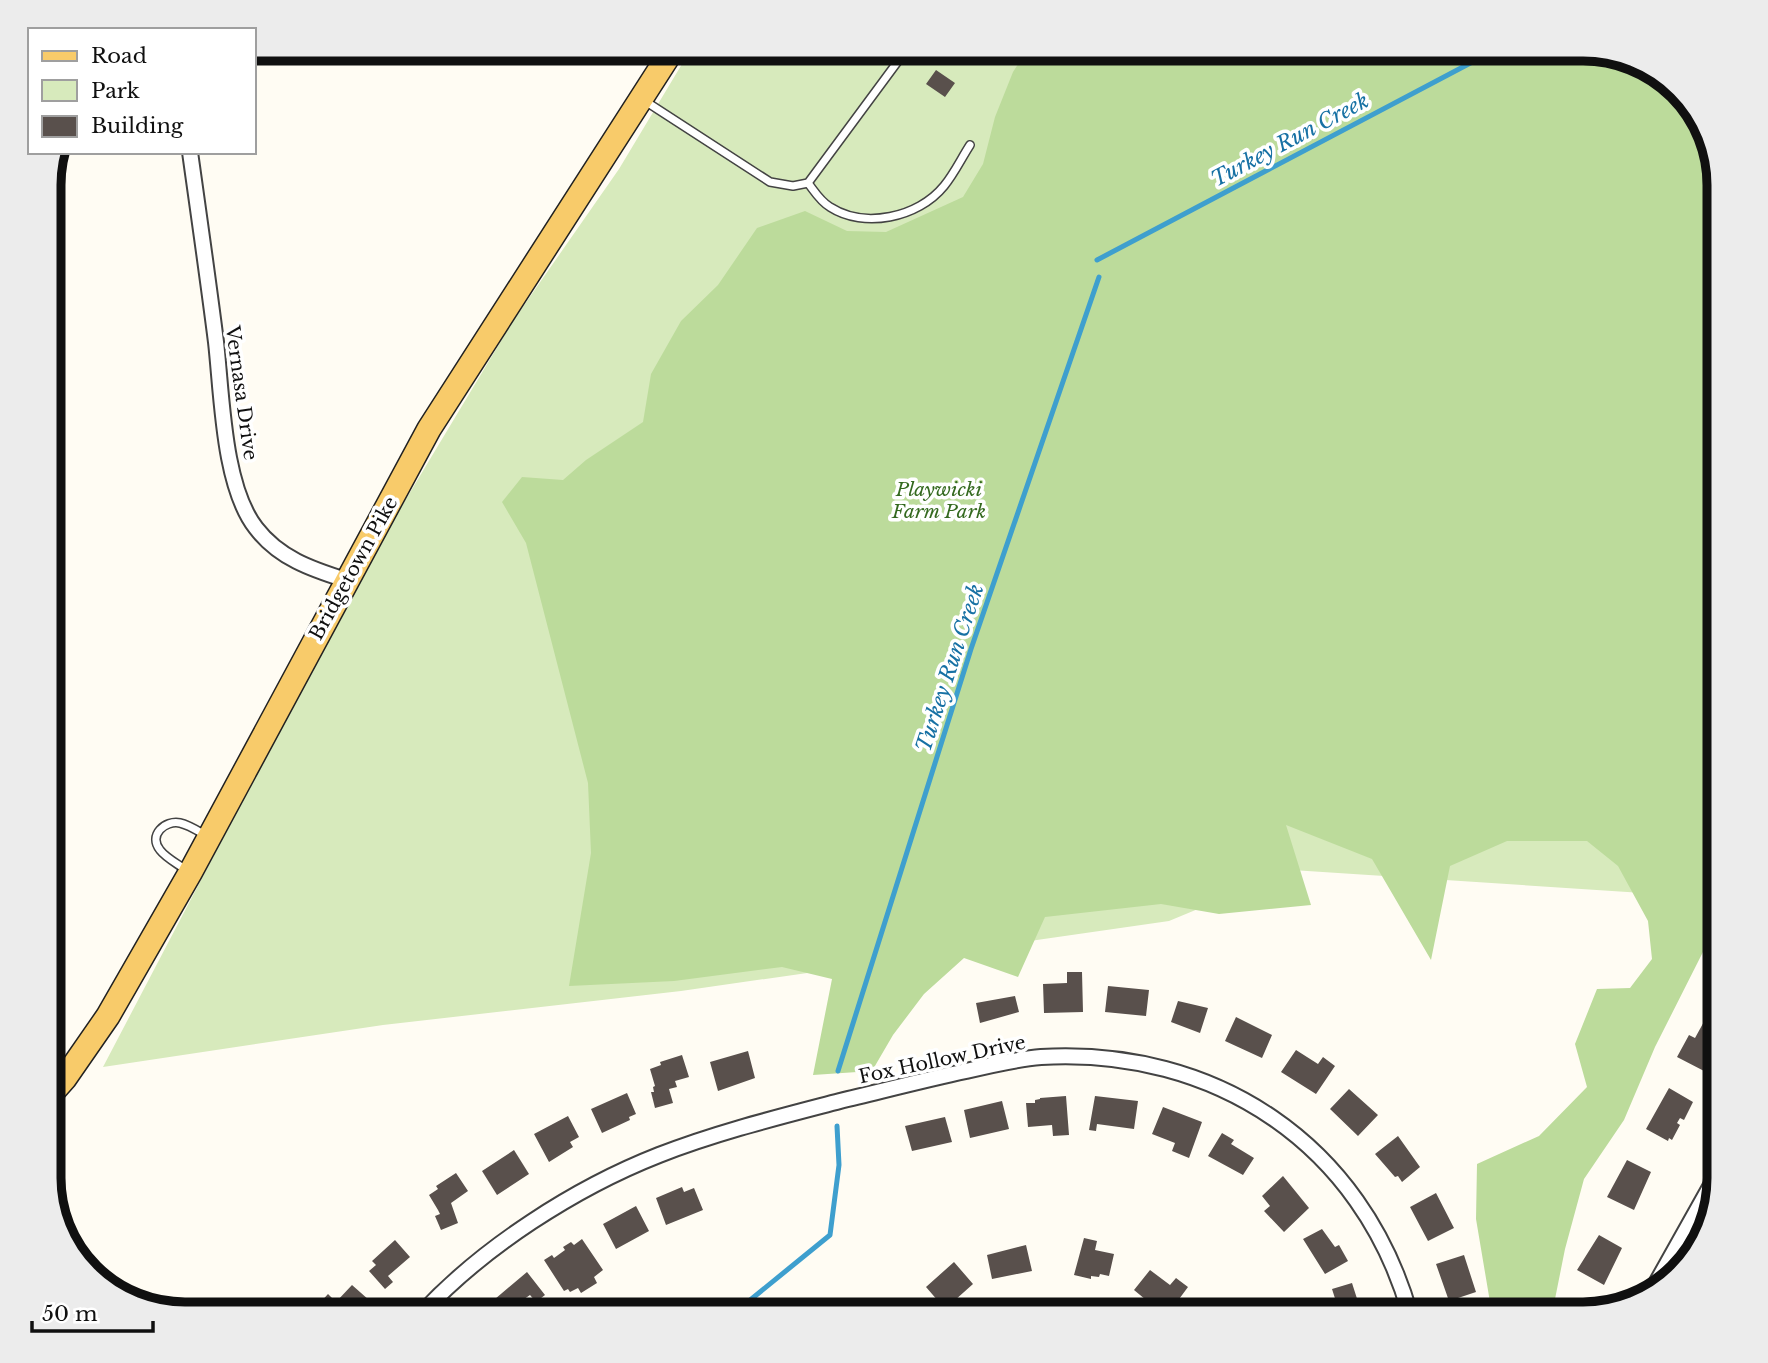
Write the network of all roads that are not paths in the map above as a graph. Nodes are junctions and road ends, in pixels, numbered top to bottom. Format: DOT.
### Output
graph roads {
  1 [pos="665,61"];
  2 [pos="897,61"];
  3 [pos="641,99"];
  4 [pos="970,145"];
  5 [pos="190,154"];
  6 [pos="808,183"];
  7 [pos="346,580"];
  8 [pos="209,837"];
  9 [pos="190,873"];
  10 [pos="62,1081"];
  11 [pos="1706,1194"];
  12 [pos="1662,1272"];
  13 [pos="434,1302"];
  14 [pos="1406,1302"];
  1 -- 3 [label="main road, Bridgetown Pike"];
  2 -- 6 [label="lane"];
  3 -- 6 [label="lane"];
  3 -- 7 [label="main road, Bridgetown Pike"];
  4 -- 6 [label="lane"];
  5 -- 7 [label="street, Vernasa Drive"];
  7 -- 8 [label="main road, Bridgetown Pike"];
  8 -- 9 [label="main road, Bridgetown Pike"];
  8 -- 9 [label="lane"];
  9 -- 10 [label="main road, Bridgetown Pike"];
  11 -- 12 [label="street"];
  13 -- 14 [label="street, Fox Hollow Drive"];
}
